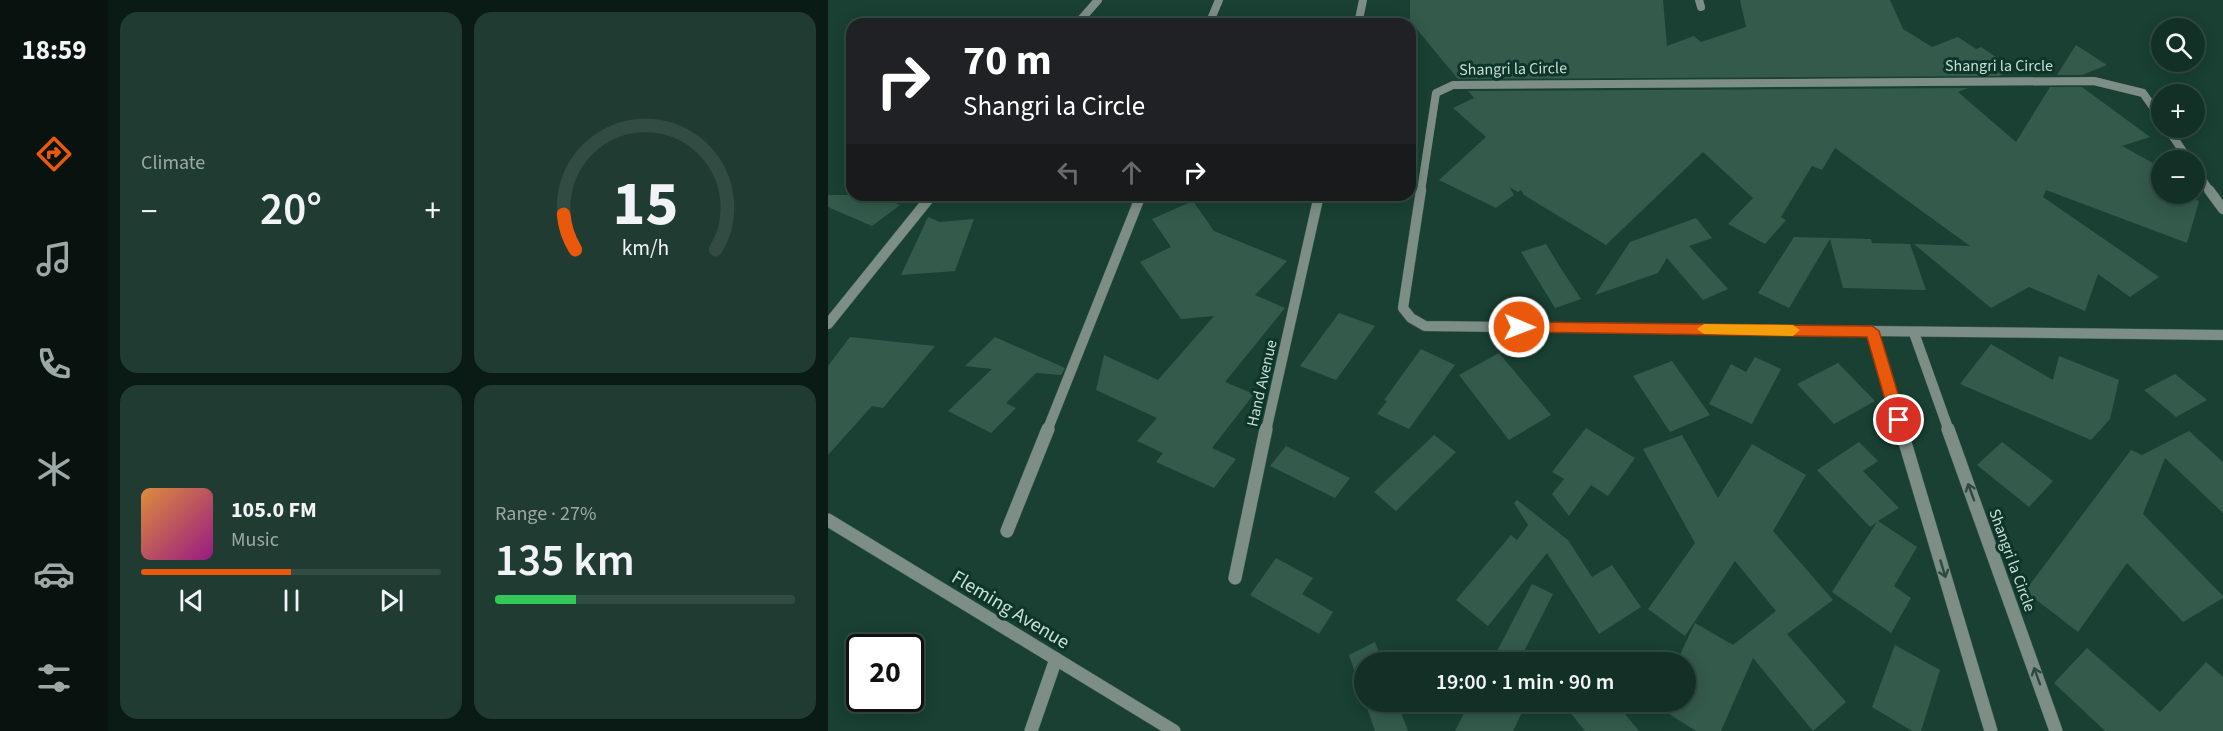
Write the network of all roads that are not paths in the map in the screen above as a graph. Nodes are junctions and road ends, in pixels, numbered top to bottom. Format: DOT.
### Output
graph roads {
  1 [pos="1098,0"];
  2 [pos="1219,0"];
  3 [pos="1364,0"];
  4 [pos="1082,18"];
  5 [pos="1212,18"];
  6 [pos="1360,18"];
  7 [pos="2151,104"];
  8 [pos="2205,184"];
  9 [pos="927,201"];
  10 [pos="1140,201"];
  11 [pos="1318,201"];
  12 [pos="2223,209"];
  13 [pos="828,324"];
  14 [pos="1872,331"];
  15 [pos="1914,333"];
  16 [pos="2223,335"];
  17 [pos="828,520"];
  18 [pos="1007,531"];
  19 [pos="1235,578"];
  20 [pos="1056,659"];
  21 [pos="1030,731"];
  22 [pos="1174,731"];
  23 [pos="1991,731"];
  24 [pos="2056,731"];
  1 -- 4 [label="street"];
  2 -- 5 [label="street"];
  3 -- 6 [label="street"];
  7 -- 14 [label="street, Shangri la Circle"];
  8 -- 12 [label="street"];
  9 -- 13 [label="street"];
  10 -- 18 [label="street"];
  11 -- 19 [label="street, Hand Avenue"];
  14 -- 15 [label="street, Shangri la Circle"];
  14 -- 23 [label="street, one-way"];
  15 -- 16 [label="street, Shangri la Circle"];
  24 -- 15 [label="street, Shangri la Circle, one-way"];
  17 -- 20 [label="street, Fleming Avenue"];
  20 -- 21 [label="street"];
  20 -- 22 [label="street, Fleming Avenue"];
}
